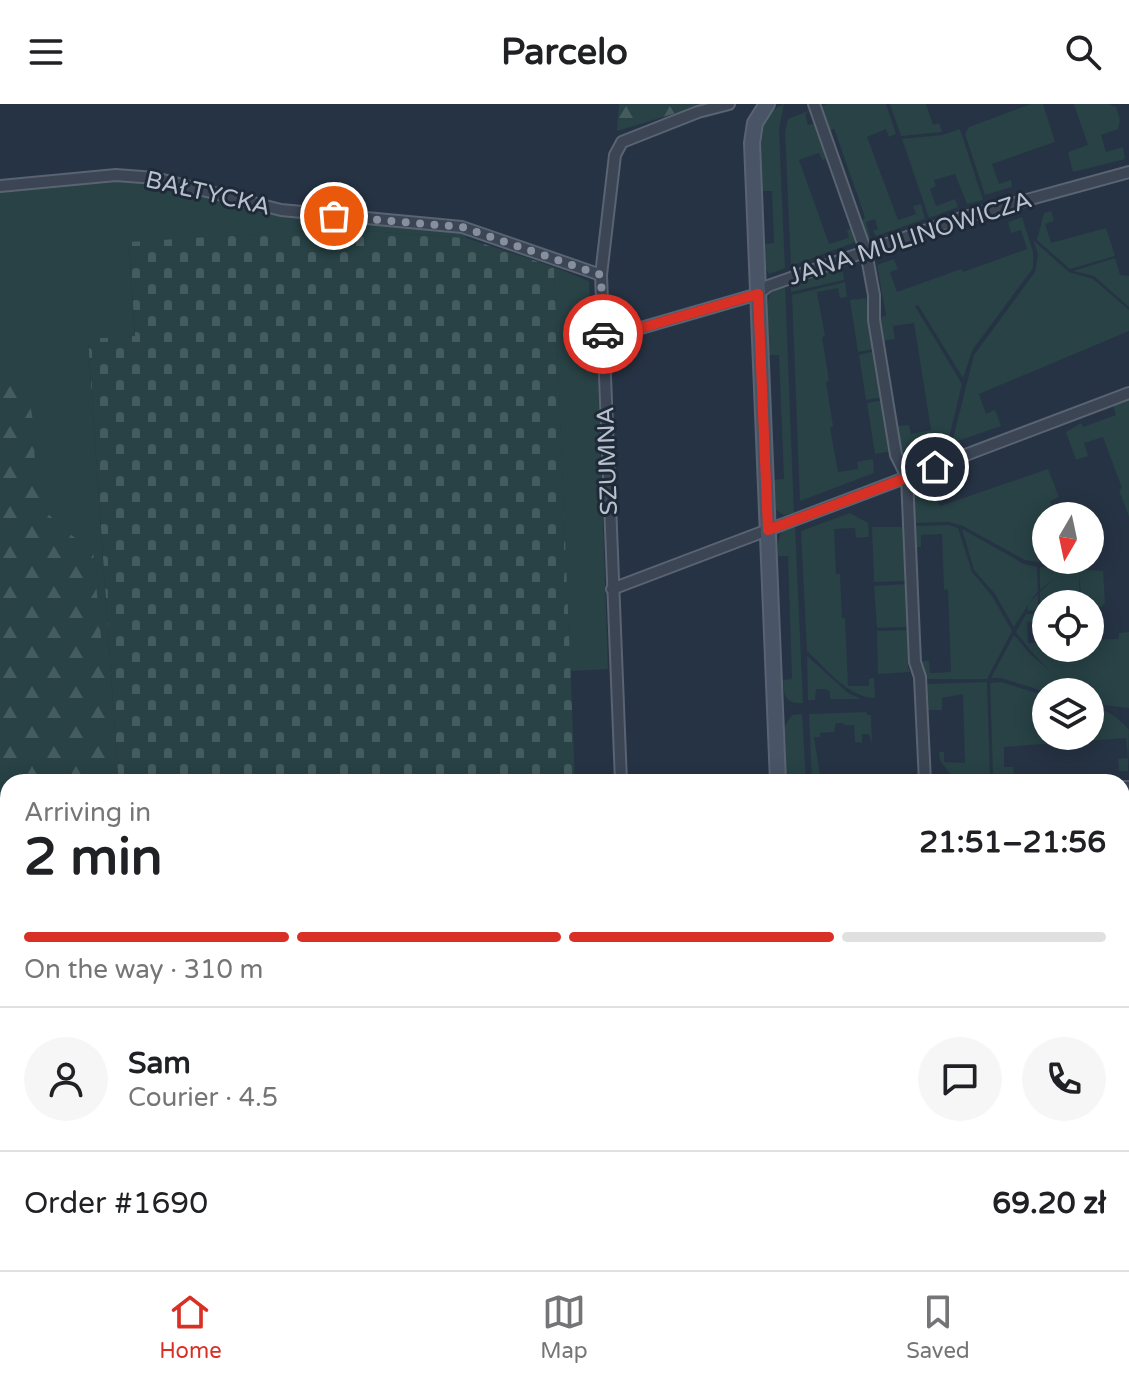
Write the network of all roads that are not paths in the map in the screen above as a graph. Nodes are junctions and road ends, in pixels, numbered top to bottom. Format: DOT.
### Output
graph roads {
  1 [pos="729,104"];
  2 [pos="761,104"];
  3 [pos="814,104"];
  4 [pos="1129,172"];
  5 [pos="0,186"];
  6 [pos="866,252"];
  7 [pos="601,275"];
  8 [pos="758,294"];
  9 [pos="603,339"];
  10 [pos="1129,393"];
  11 [pos="907,477"];
  12 [pos="768,530"];
  13 [pos="612,589"];
  14 [pos="621,774"];
  15 [pos="778,774"];
  16 [pos="925,774"];
  1 -- 7 [label="street, SZUMNA"];
  2 -- 8 [label="street"];
  3 -- 6 [label="street"];
  4 -- 6 [label="street, JANA MULINOWICZA"];
  5 -- 7 [label="street, BAŁTYCKA"];
  6 -- 8 [label="street, JANA MULINOWICZA"];
  6 -- 11 [label="street"];
  7 -- 9 [label="street, SZUMNA"];
  8 -- 9 [label="street, JANA MULINOWICZA"];
  8 -- 12 [label="street"];
  9 -- 13 [label="street, SZUMNA"];
  10 -- 11 [label="street"];
  11 -- 12 [label="street"];
  11 -- 16 [label="street"];
  12 -- 13 [label="street"];
  12 -- 15 [label="street"];
  13 -- 14 [label="street, SZUMNA"];
}
